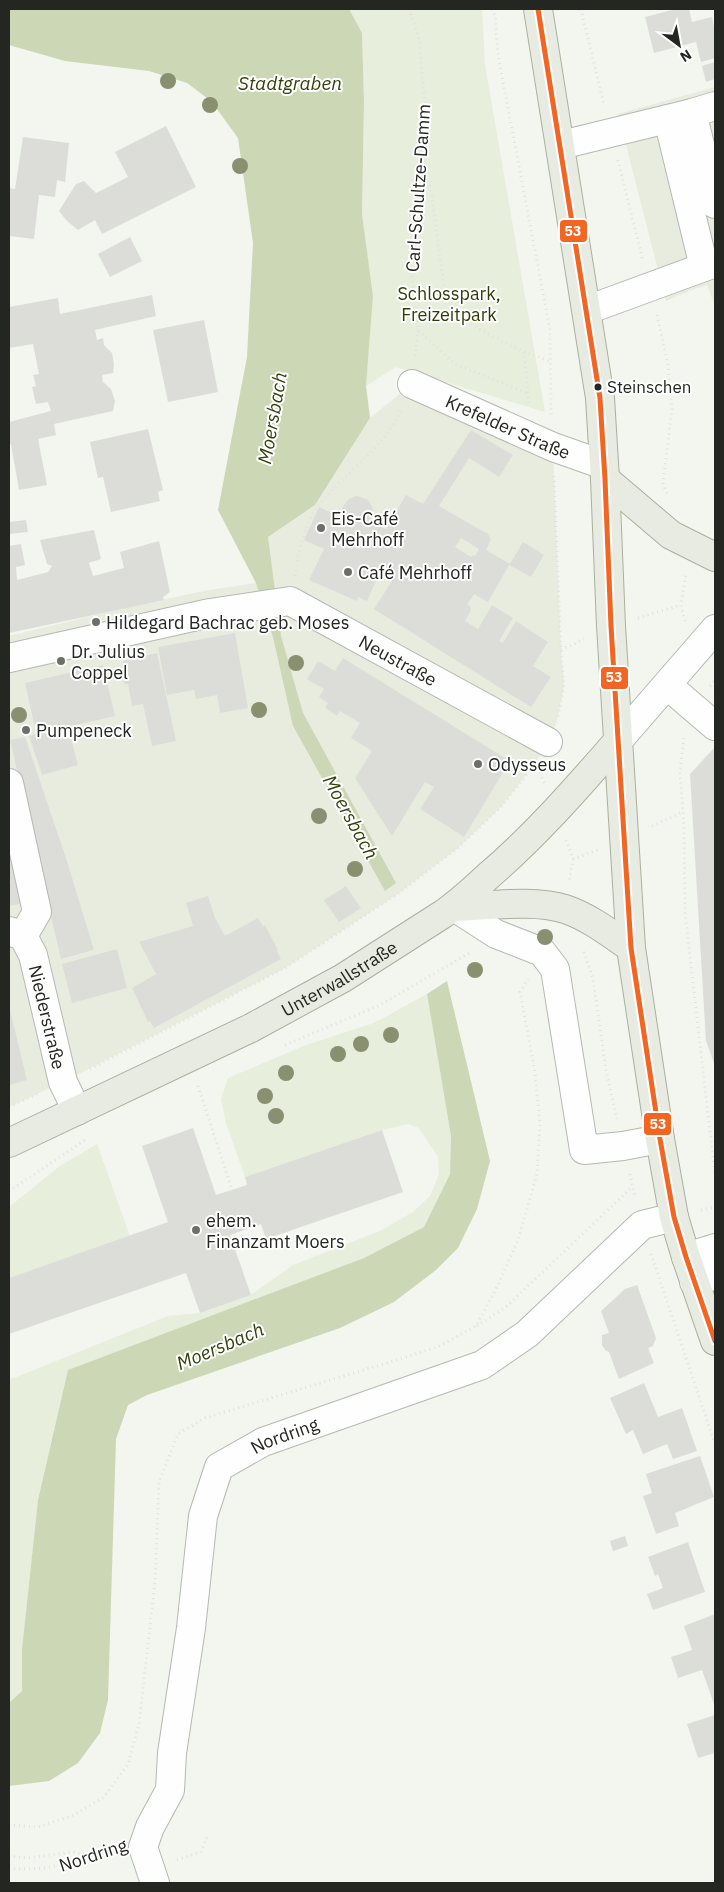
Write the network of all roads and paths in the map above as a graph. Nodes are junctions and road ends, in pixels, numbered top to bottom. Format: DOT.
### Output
graph roads {
  1 [pos="409,9"];
  2 [pos="492,9"];
  3 [pos="538,9"];
  4 [pos="692,113"];
  5 [pos="715,133"];
  6 [pos="561,145"];
  7 [pos="419,155"];
  8 [pos="715,204"];
  9 [pos="710,265"];
  10 [pos="587,310"];
  11 [pos="524,352"];
  12 [pos="551,362"];
  13 [pos="412,384"];
  14 [pos="553,447"];
  15 [pos="605,472"];
  16 [pos="715,557"];
  17 [pos="290,601"];
  18 [pos="715,629"];
  19 [pos="9,658"];
  20 [pos="667,684"];
  21 [pos="693,707"];
  22 [pos="715,726"];
  23 [pos="618,742"];
  24 [pos="542,752"];
  25 [pos="9,784"];
  26 [pos="449,911"];
  27 [pos="16,934"];
  28 [pos="631,948"];
  29 [pos="542,952"];
  30 [pos="465,956"];
  31 [pos="284,1045"];
  32 [pos="63,1082"];
  33 [pos="206,1082"];
  34 [pos="198,1086"];
  35 [pos="189,1090"];
  36 [pos="77,1111"];
  37 [pos="89,1138"];
  38 [pos="660,1139"];
  39 [pos="9,1143"];
  40 [pos="715,1175"];
  41 [pos="633,1186"];
  42 [pos="232,1190"];
  43 [pos="9,1191"];
  44 [pos="674,1216"];
  45 [pos="715,1248"];
  46 [pos="698,1272"];
  47 [pos="476,1326"];
  48 [pos="715,1341"];
  49 [pos="9,1825"];
  50 [pos="208,1834"];
  51 [pos="9,1856"];
  52 [pos="91,1856"];
  53 [pos="149,1859"];
  54 [pos="9,1868"];
  1 -- 7 [label="path, Carl-Schultze-Damm"];
  2 -- 12 [label="path"];
  3 -- 6 [label="main road"];
  4 -- 5 [label="street"];
  4 -- 6 [label="street"];
  4 -- 8 [label="street"];
  4 -- 9 [label="street"];
  6 -- 10 [label="main road"];
  7 -- 11 [label="path"];
  7 -- 11 [label="path, Carl-Schultze-Damm"];
  9 -- 10 [label="street"];
  10 -- 15 [label="main road"];
  11 -- 12 [label="path"];
  12 -- 14 [label="path"];
  13 -- 14 [label="street, Krefelder Straße"];
  13 -- 17 [label="path"];
  14 -- 15 [label="street, Krefelder Straße"];
  14 -- 24 [label="path"];
  15 -- 16 [label="main road"];
  15 -- 23 [label="main road"];
  17 -- 19 [label="street"];
  17 -- 24 [label="street, Neustraße"];
  18 -- 20 [label="street"];
  20 -- 21 [label="street"];
  20 -- 23 [label="street"];
  21 -- 22 [label="street"];
  21 -- 40 [label="path"];
  23 -- 26 [label="main road, Unterwallstraße"];
  23 -- 28 [label="main road"];
  24 -- 32 [label="path"];
  25 -- 27 [label="street"];
  26 -- 28 [label="main road"];
  26 -- 29 [label="street"];
  26 -- 36 [label="main road, Unterwallstraße"];
  27 -- 32 [label="street, Niederstraße"];
  28 -- 38 [label="main road"];
  29 -- 38 [label="street"];
  29 -- 47 [label="path"];
  30 -- 31 [label="path"];
  32 -- 36 [label="street, Niederstraße"];
  33 -- 34 [label="path"];
  34 -- 35 [label="path"];
  34 -- 42 [label="path"];
  36 -- 39 [label="main road, Unterwallstraße"];
  37 -- 43 [label="path"];
  38 -- 44 [label="main road"];
  41 -- 47 [label="path"];
  44 -- 46 [label="main road"];
  44 -- 53 [label="street, Nordring"];
  45 -- 46 [label="street"];
  46 -- 48 [label="main road"];
  47 -- 49 [label="path"];
  50 -- 53 [label="path"];
  51 -- 52 [label="path"];
  52 -- 53 [label="path, Nordring"];
  52 -- 54 [label="path, Nordring"];
}
